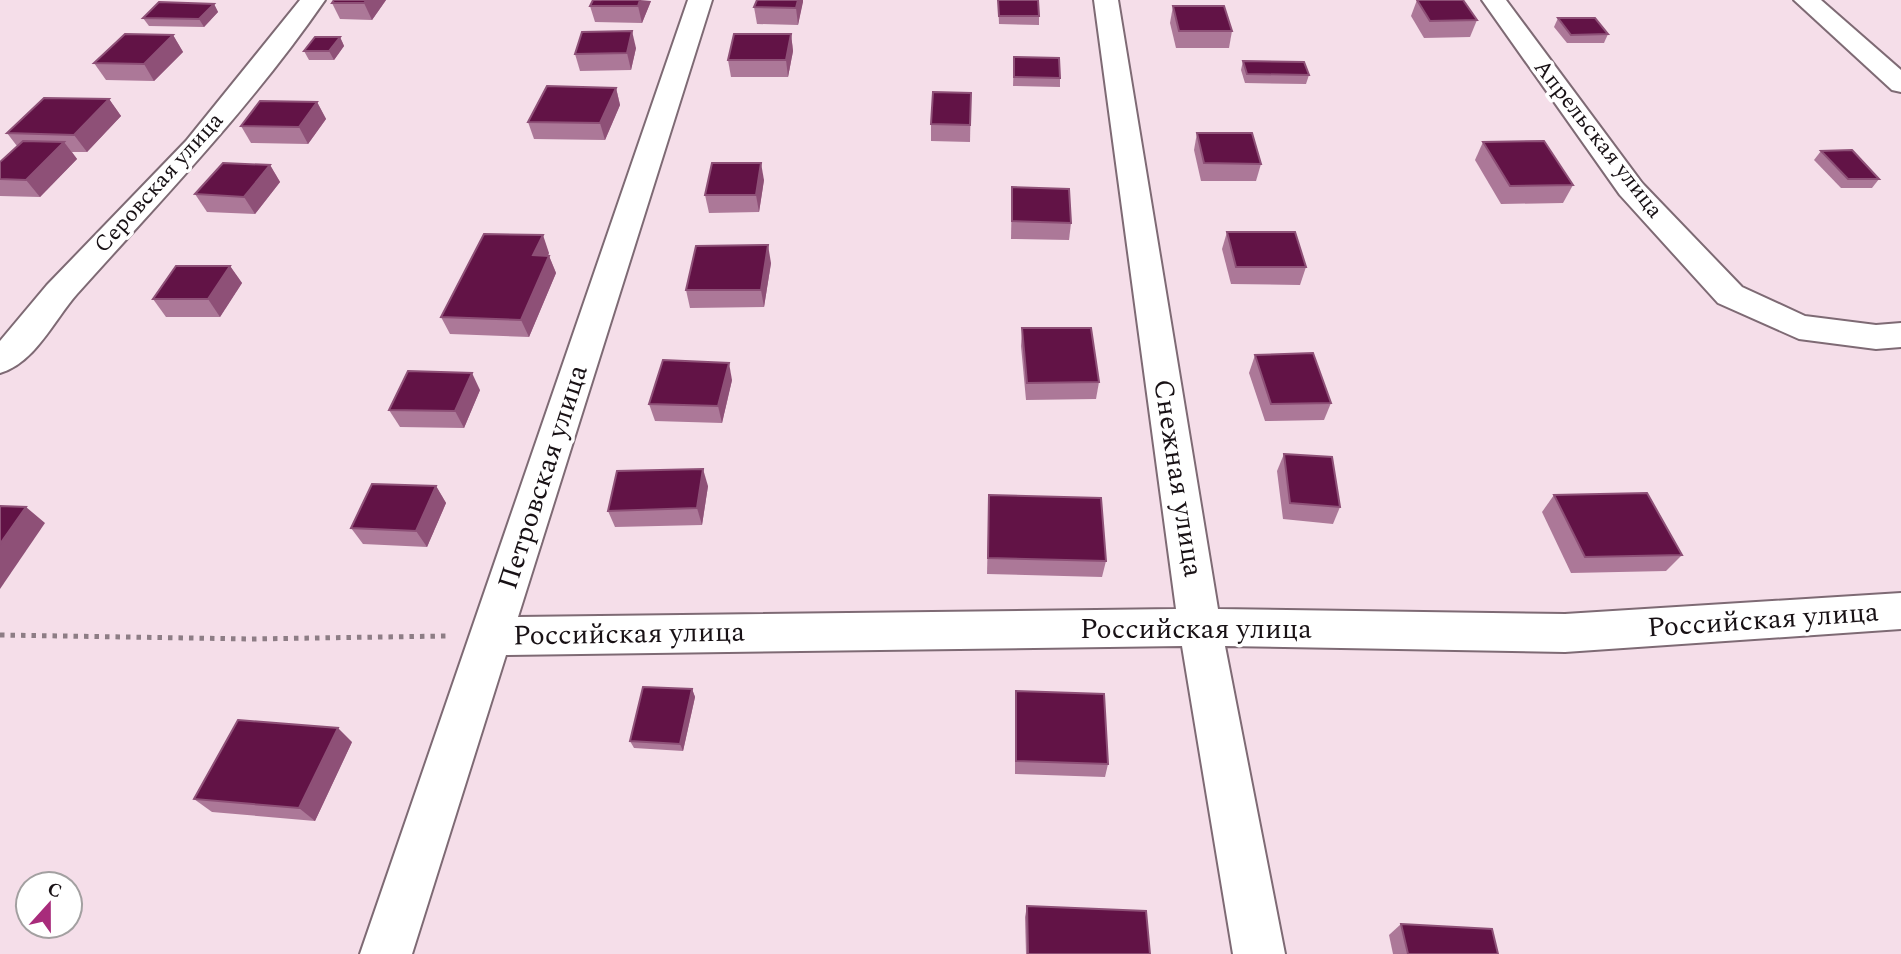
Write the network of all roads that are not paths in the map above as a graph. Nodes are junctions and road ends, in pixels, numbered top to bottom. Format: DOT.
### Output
graph roads {
  1 [pos="313,0"];
  2 [pos="700,0"];
  3 [pos="1106,0"];
  4 [pos="1494,0"];
  5 [pos="1806,0"];
  6 [pos="1901,84"];
  7 [pos="1901,335"];
  8 [pos="0,361"];
  9 [pos="1901,611"];
  10 [pos="1200,627"];
  11 [pos="491,636"];
  12 [pos="386,954"];
  13 [pos="1259,954"];
  1 -- 8 [label="street, Серовская улица"];
  2 -- 11 [label="street, Петровская улица"];
  3 -- 10 [label="street, Снежная улица"];
  4 -- 7 [label="street, Апрельская улица"];
  5 -- 6 [label="street"];
  9 -- 10 [label="street, Российская улица"];
  10 -- 11 [label="street, Российская улица"];
  10 -- 13 [label="street, Снежная улица"];
  11 -- 12 [label="street, Петровская улица"];
}
